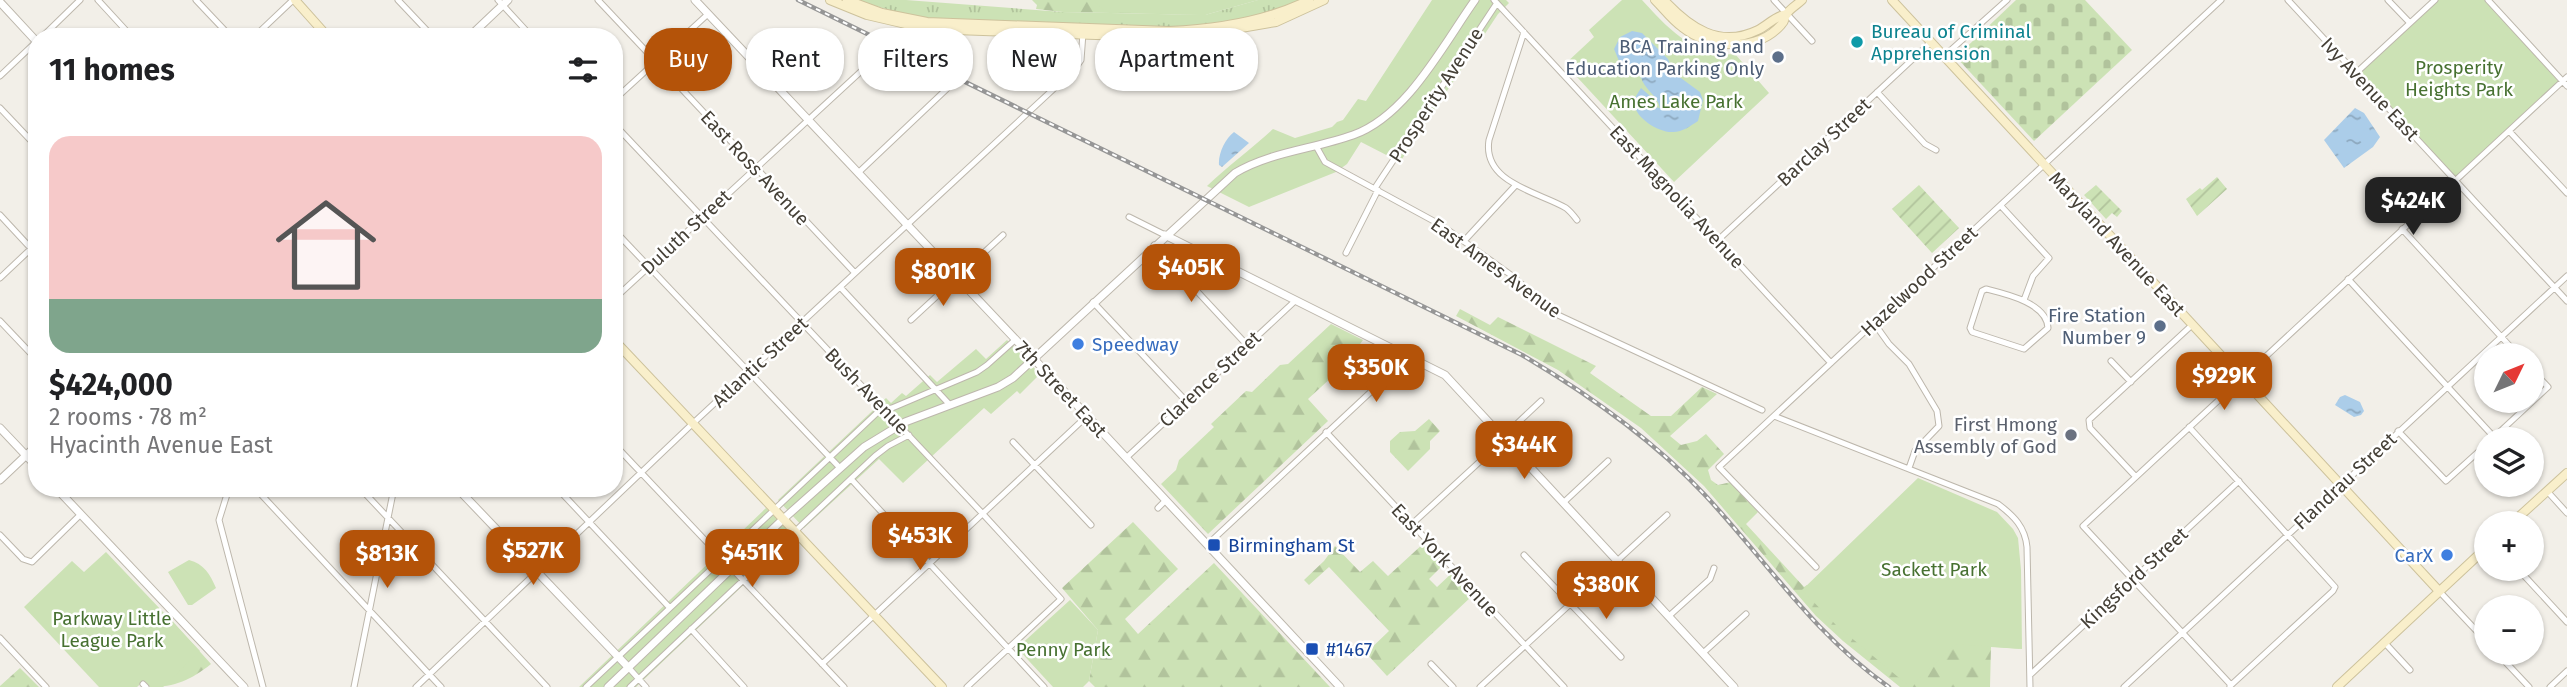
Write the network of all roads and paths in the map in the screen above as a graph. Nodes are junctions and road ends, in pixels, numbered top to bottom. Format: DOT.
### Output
graph roads {
  1 [pos="80,0"];
  2 [pos="98,0"];
  3 [pos="196,0"];
  4 [pos="294,0"];
  5 [pos="398,0"];
  6 [pos="598,0"];
  7 [pos="695,0"];
  8 [pos="830,0"];
  9 [pos="847,0"];
  10 [pos="1309,0"];
  11 [pos="1324,0"];
  12 [pos="1475,0"];
  13 [pos="1655,0"];
  14 [pos="1664,0"];
  15 [pos="1774,0"];
  16 [pos="1801,0"];
  17 [pos="1892,0"];
  18 [pos="2007,0"];
  19 [pos="2221,0"];
  20 [pos="2288,0"];
  21 [pos="2389,0"];
  22 [pos="2435,0"];
  23 [pos="2488,0"];
  24 [pos="1495,1"];
  25 [pos="0,2"];
  26 [pos="503,2"];
  27 [pos="708,14"];
  28 [pos="1787,14"];
  29 [pos="2410,23"];
  30 [pos="50,28"];
  31 [pos="124,28"];
  32 [pos="222,28"];
  33 [pos="264,28"];
  34 [pos="320,28"];
  35 [pos="424,28"];
  36 [pos="478,28"];
  37 [pos="525,28"];
  38 [pos="693,28"];
  39 [pos="28,32"];
  40 [pos="1084,32"];
  41 [pos="1524,32"];
  42 [pos="1812,41"];
  43 [pos="1930,43"];
  44 [pos="644,49"];
  45 [pos="28,50"];
  46 [pos="1943,57"];
  47 [pos="644,73"];
  48 [pos="858,74"];
  49 [pos="2356,74"];
  50 [pos="0,76"];
  51 [pos="2566,81"];
  52 [pos="683,91"];
  53 [pos="946,91"];
  54 [pos="623,92"];
  55 [pos="1877,92"];
  56 [pos="0,108"];
  57 [pos="808,119"];
  58 [pos="2509,131"];
  59 [pos="623,134"];
  60 [pos="28,138"];
  61 [pos="1316,146"];
  62 [pos="1936,150"];
  63 [pos="2044,166"];
  64 [pos="755,168"];
  65 [pos="858,173"];
  66 [pos="2455,180"];
  67 [pos="1515,186"];
  68 [pos="1376,189"];
  69 [pos="2567,193"];
  70 [pos="2001,206"];
  71 [pos="0,215"];
  72 [pos="702,217"];
  73 [pos="1129,218"];
  74 [pos="1577,219"];
  75 [pos="907,225"];
  76 [pos="2402,229"];
  77 [pos="1003,235"];
  78 [pos="1165,235"];
  79 [pos="623,240"];
  80 [pos="1464,241"];
  81 [pos="1717,241"];
  82 [pos="28,245"];
  83 [pos="1154,245"];
  84 [pos="28,251"];
  85 [pos="1346,253"];
  86 [pos="649,267"];
  87 [pos="855,274"];
  88 [pos="2567,276"];
  89 [pos="957,277"];
  90 [pos="0,278"];
  91 [pos="2348,279"];
  92 [pos="2554,287"];
  93 [pos="840,288"];
  94 [pos="623,291"];
  95 [pos="2024,300"];
  96 [pos="1295,301"];
  97 [pos="2567,301"];
  98 [pos="1093,302"];
  99 [pos="911,320"];
  100 [pos="0,321"];
  101 [pos="802,323"];
  102 [pos="1874,323"];
  103 [pos="2192,325"];
  104 [pos="2501,337"];
  105 [pos="1016,339"];
  106 [pos="2507,343"];
  107 [pos="1247,345"];
  108 [pos="623,349"];
  109 [pos="28,351"];
  110 [pos="1408,357"];
  111 [pos="1034,359"];
  112 [pos="2112,361"];
  113 [pos="1831,363"];
  114 [pos="749,372"];
  115 [pos="2242,378"];
  116 [pos="2131,382"];
  117 [pos="2448,386"];
  118 [pos="936,389"];
  119 [pos="1541,401"];
  120 [pos="1187,402"];
  121 [pos="950,405"];
  122 [pos="885,410"];
  123 [pos="1762,410"];
  124 [pos="2520,413"];
  125 [pos="1087,415"];
  126 [pos="1774,416"];
  127 [pos="694,424"];
  128 [pos="900,425"];
  129 [pos="2189,427"];
  130 [pos="2483,427"];
  131 [pos="2505,427"];
  132 [pos="0,428"];
  133 [pos="2399,431"];
  134 [pos="1326,432"];
  135 [pos="909,435"];
  136 [pos="1503,438"];
  137 [pos="1013,442"];
  138 [pos="623,453"];
  139 [pos="26,456"];
  140 [pos="2474,456"];
  141 [pos="830,457"];
  142 [pos="1126,458"];
  143 [pos="1608,461"];
  144 [pos="1034,464"];
  145 [pos="839,468"];
  146 [pos="1909,468"];
  147 [pos="641,472"];
  148 [pos="2567,473"];
  149 [pos="2136,477"];
  150 [pos="851,479"];
  151 [pos="0,480"];
  152 [pos="2239,481"];
  153 [pos="2341,484"];
  154 [pos="623,489"];
  155 [pos="2547,491"];
  156 [pos="65,497"];
  157 [pos="226,497"];
  158 [pos="263,497"];
  159 [pos="368,497"];
  160 [pos="392,497"];
  161 [pos="466,497"];
  162 [pos="565,497"];
  163 [pos="615,497"];
  164 [pos="1165,501"];
  165 [pos="1563,502"];
  166 [pos="774,508"];
  167 [pos="1158,508"];
  168 [pos="2525,511"];
  169 [pos="982,513"];
  170 [pos="2567,513"];
  171 [pos="81,514"];
  172 [pos="1667,515"];
  173 [pos="388,519"];
  174 [pos="785,519"];
  175 [pos="589,522"];
  176 [pos="1412,524"];
  177 [pos="1091,525"];
  178 [pos="796,530"];
  179 [pos="0,534"];
  180 [pos="2288,534"];
  181 [pos="1207,545"];
  182 [pos="1524,555"];
  183 [pos="721,558"];
  184 [pos="2474,559"];
  185 [pos="1618,561"];
  186 [pos="929,562"];
  187 [pos="1816,567"];
  188 [pos="1714,568"];
  189 [pos="732,569"];
  190 [pos="537,571"];
  191 [pos="743,580"];
  192 [pos="2132,580"];
  193 [pos="2529,581"];
  194 [pos="2440,591"];
  195 [pos="1572,603"];
  196 [pos="669,607"];
  197 [pos="369,610"];
  198 [pos="874,614"];
  199 [pos="1746,614"];
  200 [pos="1669,616"];
  201 [pos="485,620"];
  202 [pos="2567,622"];
  203 [pos="2474,628"];
  204 [pos="691,629"];
  205 [pos="2182,633"];
  206 [pos="0,638"];
  207 [pos="2384,642"];
  208 [pos="1525,645"];
  209 [pos="1008,648"];
  210 [pos="1703,653"];
  211 [pos="618,657"];
  212 [pos="1622,657"];
  213 [pos="822,663"];
  214 [pos="1432,664"];
  215 [pos="2508,665"];
  216 [pos="628,667"];
  217 [pos="2410,670"];
  218 [pos="2567,671"];
  219 [pos="429,674"];
  220 [pos="2030,675"];
  221 [pos="639,679"];
  222 [pos="2230,686"];
  223 [pos="46,687"];
  224 [pos="244,687"];
  225 [pos="263,687"];
  226 [pos="354,687"];
  227 [pos="416,687"];
  228 [pos="441,687"];
  229 [pos="547,687"];
  230 [pos="586,687"];
  231 [pos="608,687"];
  232 [pos="630,687"];
  233 [pos="646,687"];
  234 [pos="744,687"];
  235 [pos="844,687"];
  236 [pos="942,687"];
  237 [pos="967,687"];
  238 [pos="1044,687"];
  239 [pos="1340,687"];
  240 [pos="1453,687"];
  241 [pos="1480,687"];
  242 [pos="1564,687"];
  243 [pos="1734,687"];
  244 [pos="2030,687"];
  245 [pos="2124,687"];
  246 [pos="2337,687"];
  247 [pos="2529,687"];
  248 [pos="2550,687"];
  1 -- 30 [label="street"];
  2 -- 31 [label="street"];
  3 -- 32 [label="street"];
  4 -- 33 [label="street"];
  4 -- 34 [label="main road"];
  5 -- 35 [label="street"];
  6 -- 44 [label="street, East Ross Avenue"];
  7 -- 27 [label="street, 7th Street East"];
  8 -- 40 [label="main road"];
  9 -- 40 [label="main road"];
  10 -- 40 [label="main road"];
  11 -- 40 [label="main road"];
  12 -- 61 [label="street"];
  13 -- 28 [label="main road"];
  14 -- 28 [label="main road"];
  15 -- 28 [label="street"];
  16 -- 28 [label="main road"];
  17 -- 43 [label="main road, Maryland Avenue East"];
  18 -- 46 [label="street"];
  19 -- 63 [label="street, Hazelwood Street"];
  20 -- 49 [label="street, Ivy Avenue East"];
  21 -- 29 [label="street"];
  22 -- 29 [label="street"];
  23 -- 51 [label="street"];
  24 -- 41 [label="street, East Magnolia Avenue"];
  24 -- 68 [label="street, Prosperity Avenue"];
  25 -- 39 [label="street"];
  26 -- 36 [label="street"];
  26 -- 37 [label="street"];
  27 -- 38 [label="street"];
  27 -- 57 [label="street, 7th Street East"];
  28 -- 42 [label="street"];
  29 -- 49 [label="street"];
  40 -- 75 [label="street, Atlantic Street"];
  41 -- 67 [label="street"];
  41 -- 81 [label="street, East Magnolia Avenue"];
  43 -- 46 [label="main road, Maryland Avenue East"];
  43 -- 55 [label="street, Barclay Street"];
  45 -- 50 [label="street"];
  46 -- 63 [label="main road, Maryland Avenue East"];
  47 -- 54 [label="street"];
  48 -- 57 [label="street, Duluth Street"];
  49 -- 66 [label="street, Ivy Avenue East"];
  51 -- 58 [label="street"];
  52 -- 64 [label="street, East Ross Avenue"];
  53 -- 65 [label="street"];
  55 -- 62 [label="street"];
  55 -- 81 [label="street, Barclay Street"];
  56 -- 60 [label="street"];
  57 -- 64 [label="street, Duluth Street"];
  57 -- 65 [label="street, 7th Street East"];
  58 -- 66 [label="street"];
  58 -- 69 [label="street"];
  59 -- 72 [label="street, Bush Avenue"];
  61 -- 68 [label="street, East Ames Avenue"];
  61 -- 78 [label="street"];
  63 -- 70 [label="street, Hazelwood Street"];
  63 -- 103 [label="main road, Maryland Avenue East"];
  64 -- 72 [label="street, Duluth Street"];
  64 -- 87 [label="street, East Ross Avenue"];
  65 -- 75 [label="street, 7th Street East"];
  66 -- 76 [label="street"];
  66 -- 92 [label="street, Ivy Avenue East"];
  67 -- 74 [label="street"];
  67 -- 80 [label="street"];
  68 -- 80 [label="street, East Ames Avenue"];
  68 -- 85 [label="street, Prosperity Avenue"];
  70 -- 95 [label="street"];
  70 -- 102 [label="street, Hazelwood Street"];
  71 -- 82 [label="street"];
  72 -- 86 [label="street, Duluth Street"];
  72 -- 101 [label="street, Bush Avenue"];
  73 -- 78 [label="street"];
  75 -- 87 [label="street, Atlantic Street"];
  75 -- 89 [label="street, 7th Street East"];
  76 -- 91 [label="street"];
  76 -- 104 [label="street"];
  77 -- 89 [label="street"];
  78 -- 83 [label="street"];
  78 -- 96 [label="street"];
  79 -- 86 [label="street"];
  80 -- 123 [label="street, East Ames Avenue"];
  81 -- 113 [label="street, East Magnolia Avenue"];
  83 -- 98 [label="street"];
  83 -- 107 [label="street"];
  84 -- 90 [label="street"];
  86 -- 94 [label="street, Duluth Street"];
  86 -- 114 [label="street"];
  87 -- 93 [label="street, Atlantic Street"];
  88 -- 92 [label="street, Flandrau Street"];
  89 -- 99 [label="street"];
  89 -- 105 [label="street, 7th Street East"];
  91 -- 115 [label="street"];
  91 -- 117 [label="street"];
  92 -- 97 [label="street, Ivy Avenue East"];
  92 -- 104 [label="street, Flandrau Street"];
  93 -- 101 [label="street, Atlantic Street"];
  93 -- 118 [label="street"];
  95 -- 95 [label="street"];
  96 -- 107 [label="street, Clarence Street"];
  96 -- 110 [label="street"];
  98 -- 111 [label="street"];
  98 -- 120 [label="street"];
  100 -- 109 [label="street"];
  101 -- 114 [label="street, Atlantic Street"];
  101 -- 122 [label="street, Bush Avenue"];
  102 -- 113 [label="street, Hazelwood Street"];
  102 -- 146 [label="street"];
  103 -- 115 [label="main road, Maryland Avenue East"];
  103 -- 116 [label="street"];
  104 -- 106 [label="street"];
  104 -- 117 [label="street, Flandrau Street"];
  105 -- 111 [label="street, 7th Street East"];
  105 -- 118 [label="street"];
  107 -- 120 [label="street, Clarence Street"];
  108 -- 127 [label="main road"];
  110 -- 134 [label="street"];
  110 -- 136 [label="street"];
  111 -- 121 [label="street"];
  111 -- 125 [label="street, 7th Street East"];
  112 -- 116 [label="street"];
  113 -- 126 [label="street, Hazelwood Street"];
  114 -- 127 [label="street, Atlantic Street"];
  114 -- 141 [label="street"];
  115 -- 129 [label="street"];
  115 -- 153 [label="main road, Maryland Avenue East"];
  116 -- 149 [label="street"];
  117 -- 130 [label="street"];
  117 -- 133 [label="street, Flandrau Street"];
  118 -- 121 [label="street"];
  118 -- 122 [label="street"];
  119 -- 136 [label="street"];
  120 -- 142 [label="street, Clarence Street"];
  121 -- 128 [label="street"];
  122 -- 128 [label="street, Bush Avenue"];
  122 -- 141 [label="street"];
  124 -- 131 [label="street"];
  125 -- 142 [label="street, 7th Street East"];
  125 -- 144 [label="street"];
  126 -- 146 [label="street"];
  126 -- 187 [label="street, Hazelwood Street"];
  127 -- 147 [label="street, Atlantic Street"];
  127 -- 166 [label="main road"];
  128 -- 135 [label="street, Bush Avenue"];
  128 -- 145 [label="street"];
  129 -- 149 [label="street"];
  129 -- 152 [label="street"];
  132 -- 139 [label="street"];
  133 -- 140 [label="street"];
  133 -- 153 [label="street, Flandrau Street"];
  134 -- 176 [label="street, East York Avenue"];
  134 -- 181 [label="street"];
  135 -- 150 [label="street"];
  135 -- 169 [label="street, Bush Avenue"];
  136 -- 165 [label="street"];
  136 -- 176 [label="street"];
  137 -- 144 [label="street"];
  138 -- 147 [label="street"];
  139 -- 151 [label="street"];
  141 -- 145 [label="street"];
  141 -- 166 [label="street"];
  142 -- 164 [label="street, 7th Street East"];
  143 -- 165 [label="street"];
  144 -- 169 [label="street"];
  144 -- 177 [label="street"];
  145 -- 174 [label="street"];
  146 -- 220 [label="street"];
  147 -- 154 [label="street, Atlantic Street"];
  147 -- 183 [label="street"];
  148 -- 155 [label="main road"];
  149 -- 192 [label="street"];
  150 -- 178 [label="street"];
  150 -- 186 [label="street"];
  152 -- 180 [label="street"];
  152 -- 192 [label="street, Kingsford Street"];
  153 -- 180 [label="street, Flandrau Street"];
  153 -- 194 [label="main road, Maryland Avenue East"];
  155 -- 168 [label="main road"];
  155 -- 170 [label="street"];
  156 -- 171 [label="street"];
  157 -- 225 [label="street"];
  158 -- 197 [label="street"];
  159 -- 173 [label="street"];
  160 -- 173 [label="street"];
  161 -- 190 [label="street"];
  162 -- 175 [label="street"];
  163 -- 175 [label="street, Atlantic Street"];
  164 -- 167 [label="street"];
  164 -- 181 [label="street, 7th Street East"];
  165 -- 185 [label="street"];
  166 -- 174 [label="main road"];
  166 -- 183 [label="street"];
  169 -- 186 [label="street"];
  169 -- 209 [label="street, Bush Avenue"];
  171 -- 179 [label="street"];
  171 -- 224 [label="street"];
  172 -- 185 [label="street"];
  173 -- 197 [label="street"];
  173 -- 201 [label="street"];
  174 -- 178 [label="main road"];
  174 -- 189 [label="street"];
  175 -- 190 [label="street, Atlantic Street"];
  175 -- 196 [label="street"];
  176 -- 208 [label="street, East York Avenue"];
  178 -- 191 [label="street"];
  178 -- 198 [label="main road"];
  180 -- 205 [label="street, Flandrau Street"];
  180 -- 222 [label="street"];
  181 -- 239 [label="street, 7th Street East"];
  182 -- 195 [label="street"];
  183 -- 189 [label="street"];
  183 -- 196 [label="street"];
  184 -- 194 [label="main road"];
  185 -- 195 [label="street"];
  185 -- 200 [label="street"];
  186 -- 198 [label="street"];
  186 -- 209 [label="street"];
  188 -- 200 [label="street"];
  189 -- 191 [label="street"];
  189 -- 216 [label="street"];
  190 -- 201 [label="street, Atlantic Street"];
  190 -- 211 [label="street"];
  191 -- 204 [label="street"];
  191 -- 213 [label="street"];
  192 -- 205 [label="street"];
  192 -- 220 [label="street, Kingsford Street"];
  193 -- 202 [label="street"];
  194 -- 203 [label="street, Maryland Avenue East"];
  194 -- 207 [label="main road"];
  195 -- 208 [label="street"];
  195 -- 212 [label="street"];
  196 -- 211 [label="street"];
  197 -- 219 [label="street"];
  197 -- 226 [label="street"];
  198 -- 213 [label="street"];
  198 -- 236 [label="main road"];
  199 -- 210 [label="street"];
  200 -- 210 [label="street"];
  201 -- 219 [label="street, Atlantic Street"];
  201 -- 229 [label="street"];
  204 -- 221 [label="street"];
  204 -- 234 [label="street"];
  205 -- 222 [label="street"];
  205 -- 245 [label="street, Flandrau Street"];
  206 -- 223 [label="street"];
  207 -- 217 [label="street"];
  207 -- 246 [label="main road"];
  208 -- 241 [label="street"];
  208 -- 242 [label="street, East York Avenue"];
  209 -- 237 [label="street"];
  209 -- 238 [label="street"];
  210 -- 243 [label="street"];
  211 -- 216 [label="street"];
  211 -- 230 [label="street"];
  213 -- 235 [label="street"];
  214 -- 240 [label="street"];
  215 -- 247 [label="street"];
  216 -- 221 [label="street"];
  216 -- 231 [label="street"];
  218 -- 248 [label="street"];
  219 -- 227 [label="street, Atlantic Street"];
  219 -- 228 [label="street"];
  220 -- 244 [label="street"];
  221 -- 232 [label="street"];
  221 -- 233 [label="street"];
}
